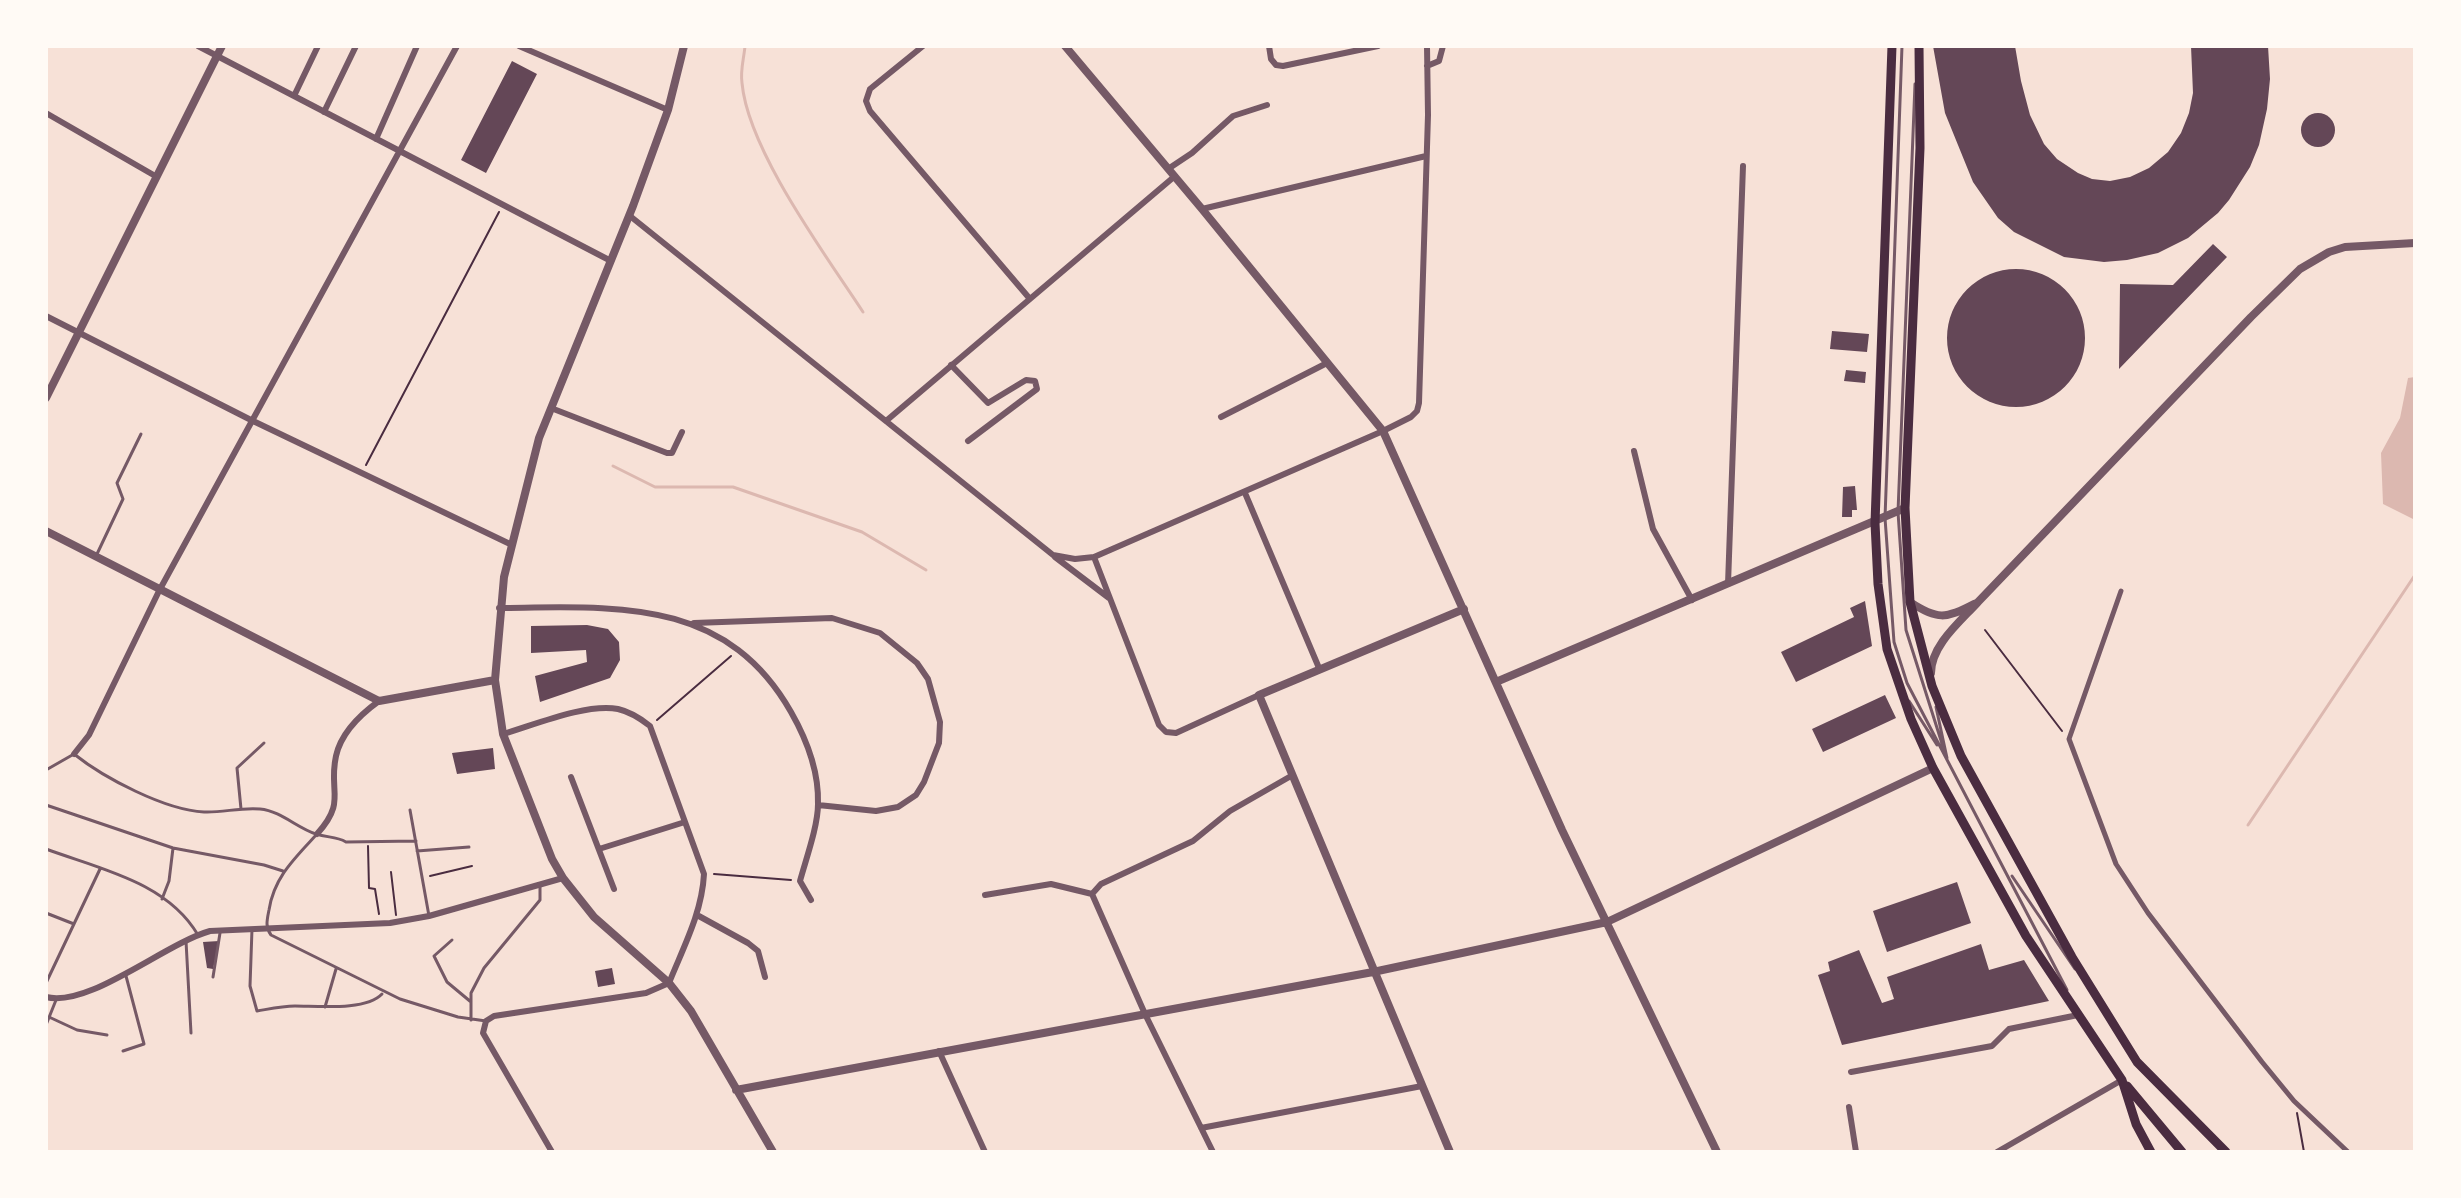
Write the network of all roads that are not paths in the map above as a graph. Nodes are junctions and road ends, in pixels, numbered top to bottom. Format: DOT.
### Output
graph roads {
  1 [pos="198,46"];
  2 [pos="222,46"];
  3 [pos="318,46"];
  4 [pos="356,46"];
  5 [pos="417,46"];
  6 [pos="457,46"];
  7 [pos="519,46"];
  8 [pos="684,46"];
  9 [pos="923,46"];
  10 [pos="1065,46"];
  11 [pos="1269,46"];
  12 [pos="1378,46"];
  13 [pos="1427,46"];
  14 [pos="1443,46"];
  15 [pos="1893,46"];
  16 [pos="1902,46"];
  17 [pos="1917,46"];
  18 [pos="218,56"];
  19 [pos="1427,66"];
  20 [pos="294,96"];
  21 [pos="1267,105"];
  22 [pos="668,110"];
  23 [pos="324,112"];
  24 [pos="46,113"];
  25 [pos="376,139"];
  26 [pos="399,152"];
  27 [pos="1426,156"];
  28 [pos="1743,166"];
  29 [pos="1172,173"];
  30 [pos="157,177"];
  31 [pos="1202,209"];
  32 [pos="630,216"];
  33 [pos="2415,243"];
  34 [pos="611,261"];
  35 [pos="1030,299"];
  36 [pos="46,316"];
  37 [pos="79,333"];
  38 [pos="1327,363"];
  39 [pos="951,365"];
  40 [pos="46,398"];
  41 [pos="551,408"];
  42 [pos="1221,417"];
  43 [pos="251,420"];
  44 [pos="886,421"];
  45 [pos="1383,431"];
  46 [pos="682,432"];
  47 [pos="141,434"];
  48 [pos="968,441"];
  49 [pos="1634,451"];
  50 [pos="1245,493"];
  51 [pos="1901,510"];
  52 [pos="1880,520"];
  53 [pos="46,531"];
  54 [pos="510,544"];
  55 [pos="1053,555"];
  56 [pos="95,557"];
  57 [pos="1094,557"];
  58 [pos="1728,584"];
  59 [pos="159,591"];
  60 [pos="2121,591"];
  61 [pos="1109,598"];
  62 [pos="1692,600"];
  63 [pos="1910,602"];
  64 [pos="1978,602"];
  65 [pos="499,608"];
  66 [pos="1464,609"];
  67 [pos="691,623"];
  68 [pos="1319,668"];
  69 [pos="495,680"];
  70 [pos="1496,682"];
  71 [pos="1899,686"];
  72 [pos="1932,686"];
  73 [pos="1259,695"];
  74 [pos="379,701"];
  75 [pos="503,734"];
  76 [pos="264,743"];
  77 [pos="74,754"];
  78 [pos="1947,762"];
  79 [pos="1933,768"];
  80 [pos="46,770"];
  81 [pos="1291,776"];
  82 [pos="571,777"];
  83 [pos="46,805"];
  84 [pos="818,805"];
  85 [pos="241,809"];
  86 [pos="410,810"];
  87 [pos="685,822"];
  88 [pos="317,834"];
  89 [pos="416,841"];
  90 [pos="469,847"];
  91 [pos="173,848"];
  92 [pos="46,849"];
  93 [pos="599,849"];
  94 [pos="417,851"];
  95 [pos="2003,863"];
  96 [pos="100,869"];
  97 [pos="283,871"];
  98 [pos="563,878"];
  99 [pos="540,886"];
  100 [pos="614,889"];
  101 [pos="1092,894"];
  102 [pos="985,895"];
  103 [pos="162,899"];
  104 [pos="811,900"];
  105 [pos="46,913"];
  106 [pos="697,915"];
  107 [pos="429,916"];
  108 [pos="1607,922"];
  109 [pos="74,924"];
  110 [pos="252,929"];
  111 [pos="221,930"];
  112 [pos="267,930"];
  113 [pos="198,935"];
  114 [pos="186,939"];
  115 [pos="452,940"];
  116 [pos="336,968"];
  117 [pos="125,972"];
  118 [pos="1373,972"];
  119 [pos="213,977"];
  120 [pos="765,977"];
  121 [pos="46,983"];
  122 [pos="669,983"];
  123 [pos="383,993"];
  124 [pos="46,997"];
  125 [pos="56,1000"];
  126 [pos="471,1002"];
  127 [pos="325,1007"];
  128 [pos="1145,1014"];
  129 [pos="2078,1015"];
  130 [pos="49,1017"];
  131 [pos="471,1020"];
  132 [pos="486,1021"];
  133 [pos="46,1025"];
  134 [pos="2085,1026"];
  135 [pos="191,1033"];
  136 [pos="107,1035"];
  137 [pos="123,1051"];
  138 [pos="939,1051"];
  139 [pos="2137,1062"];
  140 [pos="1851,1072"];
  141 [pos="2122,1080"];
  142 [pos="1422,1086"];
  143 [pos="736,1090"];
  144 [pos="1849,1107"];
  145 [pos="1201,1128"];
  146 [pos="552,1152"];
  147 [pos="773,1152"];
  148 [pos="985,1152"];
  149 [pos="1213,1152"];
  150 [pos="1450,1152"];
  151 [pos="1717,1152"];
  152 [pos="1856,1152"];
  153 [pos="1997,1152"];
  154 [pos="2151,1152"];
  155 [pos="2182,1152"];
  156 [pos="2226,1152"];
  157 [pos="2348,1152"];
  1 -- 18 [label="street"];
  2 -- 18 [label="street"];
  3 -- 20 [label="street"];
  4 -- 23 [label="street"];
  5 -- 25 [label="street"];
  6 -- 26 [label="street"];
  7 -- 22 [label="street"];
  8 -- 22 [label="street"];
  9 -- 35 [label="street"];
  10 -- 29 [label="street"];
  11 -- 12 [label="street"];
  13 -- 19 [label="street"];
  14 -- 19 [label="street"];
  15 -- 52 [label="main road"];
  16 -- 52 [label="lane"];
  17 -- 51 [label="main road"];
  18 -- 20 [label="street"];
  18 -- 30 [label="street"];
  19 -- 27 [label="street"];
  20 -- 23 [label="street"];
  21 -- 29 [label="street"];
  22 -- 32 [label="street"];
  23 -- 25 [label="street"];
  24 -- 30 [label="street"];
  25 -- 26 [label="street"];
  26 -- 34 [label="street"];
  26 -- 43 [label="street"];
  27 -- 31 [label="street"];
  27 -- 45 [label="street"];
  28 -- 58 [label="street"];
  29 -- 31 [label="street"];
  29 -- 35 [label="street"];
  30 -- 37 [label="street"];
  31 -- 38 [label="street"];
  32 -- 34 [label="street"];
  32 -- 44 [label="street"];
  33 -- 64 [label="street"];
  34 -- 41 [label="street"];
  35 -- 39 [label="street"];
  36 -- 37 [label="street"];
  37 -- 40 [label="street"];
  37 -- 43 [label="street"];
  38 -- 42 [label="street"];
  38 -- 45 [label="street"];
  39 -- 44 [label="street"];
  39 -- 48 [label="street"];
  41 -- 46 [label="street"];
  41 -- 54 [label="street"];
  43 -- 54 [label="street"];
  43 -- 59 [label="street"];
  44 -- 55 [label="street"];
  45 -- 50 [label="street"];
  45 -- 66 [label="street"];
  47 -- 56 [label="lane"];
  49 -- 62 [label="street"];
  50 -- 57 [label="street"];
  50 -- 68 [label="street"];
  51 -- 52 [label="street"];
  51 -- 63 [label="main road"];
  51 -- 78 [label="lane"];
  52 -- 58 [label="street"];
  52 -- 71 [label="main road"];
  52 -- 78 [label="lane"];
  53 -- 56 [label="street"];
  54 -- 65 [label="street"];
  55 -- 57 [label="street"];
  55 -- 61 [label="street"];
  56 -- 59 [label="street"];
  57 -- 61 [label="street"];
  58 -- 62 [label="street"];
  59 -- 74 [label="street"];
  59 -- 77 [label="street"];
  60 -- 157 [label="street"];
  61 -- 73 [label="street"];
  62 -- 70 [label="street"];
  63 -- 64 [label="street"];
  63 -- 72 [label="main road"];
  64 -- 72 [label="street"];
  65 -- 67 [label="street"];
  65 -- 69 [label="street"];
  66 -- 68 [label="street"];
  66 -- 70 [label="street"];
  67 -- 84 [label="street"];
  67 -- 84 [label="street"];
  68 -- 73 [label="street"];
  69 -- 74 [label="street"];
  69 -- 75 [label="street"];
  70 -- 108 [label="street"];
  71 -- 78 [label="lane"];
  71 -- 79 [label="main road"];
  72 -- 78 [label="lane"];
  72 -- 139 [label="main road"];
  73 -- 81 [label="street"];
  74 -- 88 [label="street"];
  75 -- 87 [label="street"];
  75 -- 98 [label="street"];
  76 -- 85 [label="lane"];
  77 -- 80 [label="lane"];
  77 -- 85 [label="lane"];
  78 -- 95 [label="lane"];
  79 -- 108 [label="street"];
  79 -- 129 [label="main road"];
  81 -- 101 [label="street"];
  81 -- 118 [label="street"];
  82 -- 93 [label="street"];
  83 -- 91 [label="lane"];
  84 -- 104 [label="street"];
  85 -- 88 [label="lane"];
  86 -- 89 [label="lane"];
  87 -- 93 [label="street"];
  87 -- 106 [label="street"];
  88 -- 89 [label="lane"];
  88 -- 97 [label="lane"];
  89 -- 94 [label="lane"];
  90 -- 94 [label="lane"];
  91 -- 97 [label="lane"];
  91 -- 103 [label="lane"];
  92 -- 96 [label="lane"];
  93 -- 100 [label="street"];
  94 -- 107 [label="lane"];
  95 -- 134 [label="lane"];
  95 -- 139 [label="lane"];
  96 -- 103 [label="lane"];
  96 -- 109 [label="lane"];
  97 -- 112 [label="lane"];
  98 -- 99 [label="street"];
  98 -- 122 [label="street"];
  99 -- 107 [label="street"];
  99 -- 126 [label="lane"];
  101 -- 102 [label="street"];
  101 -- 128 [label="street"];
  103 -- 113 [label="lane"];
  105 -- 109 [label="lane"];
  106 -- 120 [label="street"];
  106 -- 122 [label="street"];
  107 -- 112 [label="street"];
  108 -- 118 [label="street"];
  108 -- 151 [label="street"];
  109 -- 121 [label="lane"];
  110 -- 111 [label="street"];
  110 -- 112 [label="street"];
  110 -- 127 [label="lane"];
  111 -- 113 [label="street"];
  111 -- 119 [label="lane"];
  112 -- 116 [label="lane"];
  113 -- 114 [label="street"];
  114 -- 117 [label="street"];
  114 -- 135 [label="lane"];
  115 -- 126 [label="lane"];
  116 -- 123 [label="lane"];
  116 -- 127 [label="lane"];
  117 -- 125 [label="street"];
  117 -- 137 [label="lane"];
  118 -- 128 [label="street"];
  118 -- 142 [label="street"];
  122 -- 132 [label="street"];
  122 -- 143 [label="street"];
  123 -- 127 [label="lane"];
  123 -- 131 [label="lane"];
  124 -- 125 [label="street"];
  125 -- 130 [label="lane"];
  126 -- 131 [label="lane"];
  128 -- 138 [label="street"];
  128 -- 145 [label="street"];
  129 -- 134 [label="main road"];
  129 -- 140 [label="street"];
  130 -- 133 [label="lane"];
  130 -- 136 [label="lane"];
  131 -- 132 [label="lane"];
  132 -- 146 [label="street"];
  134 -- 141 [label="main road"];
  138 -- 143 [label="street"];
  138 -- 148 [label="street"];
  139 -- 156 [label="main road"];
  141 -- 153 [label="street"];
  141 -- 154 [label="main road"];
  141 -- 155 [label="main road"];
  142 -- 145 [label="street"];
  142 -- 150 [label="street"];
  143 -- 147 [label="street"];
  144 -- 152 [label="street"];
  145 -- 149 [label="street"];
}
